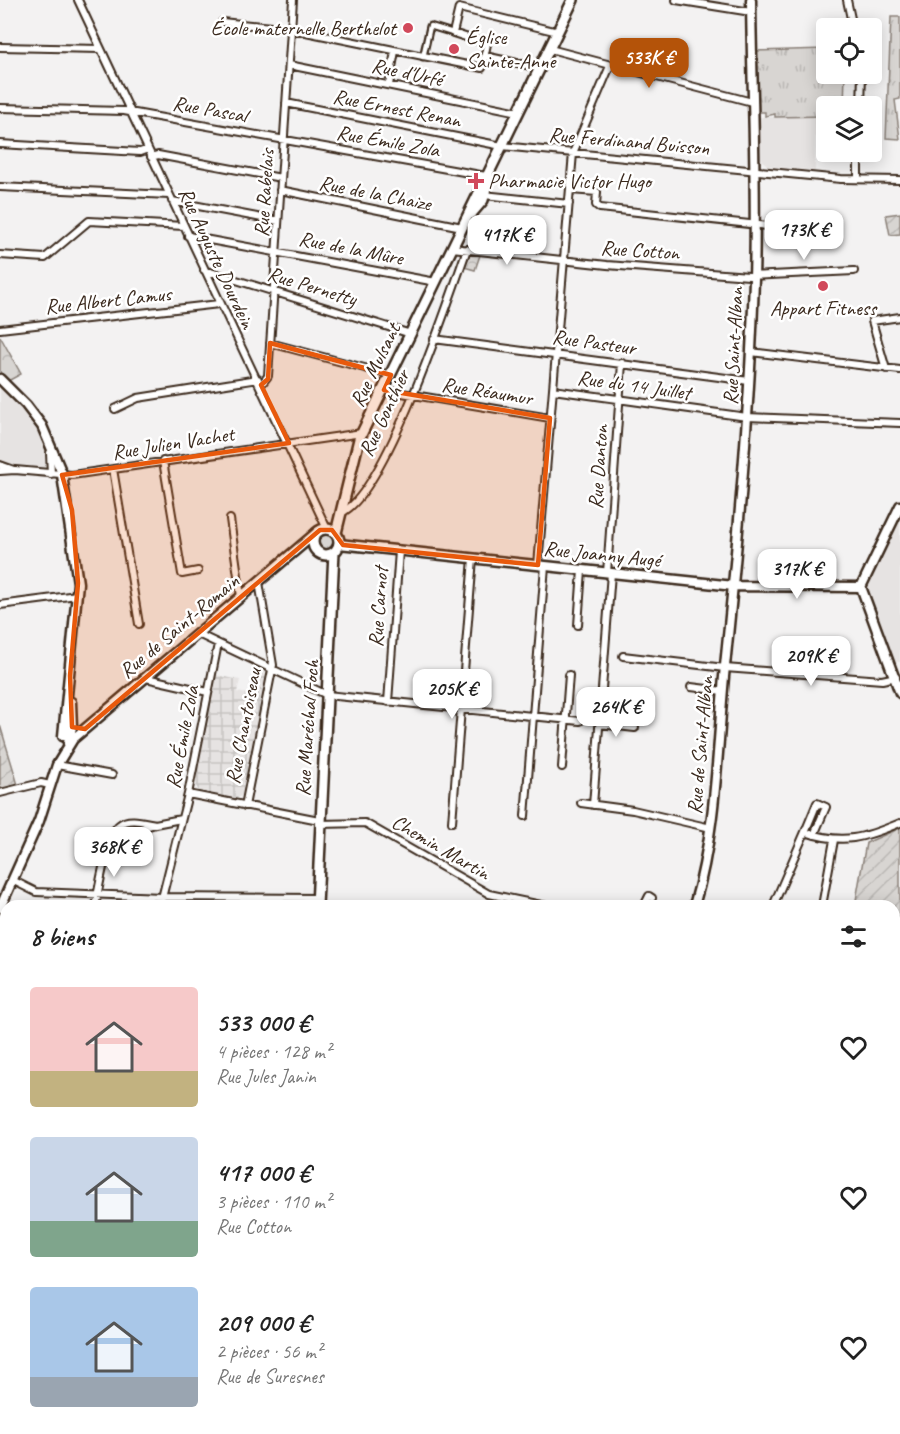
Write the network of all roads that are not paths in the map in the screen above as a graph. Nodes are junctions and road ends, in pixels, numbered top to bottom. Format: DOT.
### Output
graph roads {
  1 [pos="78,0"];
  2 [pos="293,0"];
  3 [pos="573,0"];
  4 [pos="676,0"];
  5 [pos="751,0"];
  6 [pos="847,0"];
  7 [pos="751,12"];
  8 [pos="851,18"];
  9 [pos="222,22"];
  10 [pos="291,29"];
  11 [pos="558,32"];
  12 [pos="453,33"];
  13 [pos="0,47"];
  14 [pos="550,49"];
  15 [pos="101,50"];
  16 [pos="395,51"];
  17 [pos="485,56"];
  18 [pos="423,57"];
  19 [pos="289,64"];
  20 [pos="610,66"];
  21 [pos="540,68"];
  22 [pos="389,85"];
  23 [pos="752,102"];
  24 [pos="286,103"];
  25 [pos="0,108"];
  26 [pos="130,112"];
  27 [pos="519,112"];
  28 [pos="284,138"];
  29 [pos="0,144"];
  30 [pos="502,146"];
  31 [pos="148,149"];
  32 [pos="573,153"];
  33 [pos="151,157"];
  34 [pos="858,162"];
  35 [pos="753,169"];
  36 [pos="488,174"];
  37 [pos="281,178"];
  38 [pos="858,179"];
  39 [pos="900,180"];
  40 [pos="0,187"];
  41 [pos="280,190"];
  42 [pos="570,190"];
  43 [pos="482,194"];
  44 [pos="171,198"];
  45 [pos="569,204"];
  46 [pos="278,221"];
  47 [pos="464,224"];
  48 [pos="754,225"];
  49 [pos="184,226"];
  50 [pos="833,233"];
  51 [pos="188,236"];
  52 [pos="452,248"];
  53 [pos="467,249"];
  54 [pos="276,251"];
  55 [pos="0,255"];
  56 [pos="563,260"];
  57 [pos="204,270"];
  58 [pos="854,271"];
  59 [pos="754,276"];
  60 [pos="436,282"];
  61 [pos="274,291"];
  62 [pos="219,304"];
  63 [pos="900,317"];
  64 [pos="0,329"];
  65 [pos="411,334"];
  66 [pos="434,339"];
  67 [pos="270,343"];
  68 [pos="751,352"];
  69 [pos="556,355"];
  70 [pos="622,363"];
  71 [pos="886,369"];
  72 [pos="900,370"];
  73 [pos="391,375"];
  74 [pos="0,379"];
  75 [pos="749,381"];
  76 [pos="259,382"];
  77 [pos="384,390"];
  78 [pos="553,390"];
  79 [pos="412,395"];
  80 [pos="619,399"];
  81 [pos="115,409"];
  82 [pos="747,417"];
  83 [pos="550,418"];
  84 [pos="900,423"];
  85 [pos="42,426"];
  86 [pos="362,433"];
  87 [pos="289,443"];
  88 [pos="163,461"];
  89 [pos="0,465"];
  90 [pos="113,469"];
  91 [pos="15,470"];
  92 [pos="0,471"];
  93 [pos="51,474"];
  94 [pos="62,475"];
  95 [pos="900,506"];
  96 [pos="341,513"];
  97 [pos="230,519"];
  98 [pos="332,531"];
  99 [pos="316,533"];
  100 [pos="314,547"];
  101 [pos="337,548"];
  102 [pos="296,551"];
  103 [pos="399,551"];
  104 [pos="473,558"];
  105 [pos="541,566"];
  106 [pos="582,570"];
  107 [pos="198,571"];
  108 [pos="609,573"];
  109 [pos="259,582"];
  110 [pos="734,585"];
  111 [pos="861,587"];
  112 [pos="77,595"];
  113 [pos="241,598"];
  114 [pos="0,606"];
  115 [pos="138,624"];
  116 [pos="578,624"];
  117 [pos="198,634"];
  118 [pos="218,644"];
  119 [pos="623,656"];
  120 [pos="725,668"];
  121 [pos="273,670"];
  122 [pos="569,675"];
  123 [pos="146,678"];
  124 [pos="897,679"];
  125 [pos="691,687"];
  126 [pos="723,691"];
  127 [pos="208,692"];
  128 [pos="900,693"];
  129 [pos="327,695"];
  130 [pos="388,702"];
  131 [pos="462,709"];
  132 [pos="533,717"];
  133 [pos="566,720"];
  134 [pos="580,721"];
  135 [pos="599,724"];
  136 [pos="636,728"];
  137 [pos="69,732"];
  138 [pos="57,765"];
  139 [pos="562,767"];
  140 [pos="112,775"];
  141 [pos="50,785"];
  142 [pos="0,794"];
  143 [pos="188,794"];
  144 [pos="581,803"];
  145 [pos="593,805"];
  146 [pos="245,806"];
  147 [pos="525,816"];
  148 [pos="181,819"];
  149 [pos="319,822"];
  150 [pos="452,822"];
  151 [pos="900,823"];
  152 [pos="155,824"];
  153 [pos="711,828"];
  154 [pos="805,832"];
  155 [pos="814,835"];
  156 [pos="834,840"];
  157 [pos="110,844"];
  158 [pos="12,880"];
  159 [pos="98,894"];
  160 [pos="162,897"];
  161 [pos="652,898"];
  162 [pos="4,900"];
  163 [pos="96,900"];
  164 [pos="161,900"];
  165 [pos="255,900"];
  166 [pos="317,900"];
  167 [pos="518,900"];
  168 [pos="647,900"];
  169 [pos="696,900"];
  170 [pos="776,900"];
  171 [pos="823,900"];
  1 -- 15 [label="street, Rue Auguste Dourdein"];
  2 -- 10 [label="street, Rue Rabelais"];
  3 -- 11 [label="main road, Rue Mulsant"];
  4 -- 7 [label="street"];
  5 -- 7 [label="street, Rue Saint-Alban"];
  6 -- 8 [label="street"];
  7 -- 23 [label="street, Rue Saint-Alban"];
  9 -- 10 [label="street"];
  10 -- 16 [label="street"];
  10 -- 19 [label="street, Rue Rabelais"];
  11 -- 12 [label="street"];
  11 -- 14 [label="main road, Rue Mulsant"];
  12 -- 17 [label="street"];
  12 -- 18 [label="street"];
  13 -- 15 [label="street"];
  14 -- 20 [label="street"];
  14 -- 21 [label="main road, Rue Mulsant"];
  15 -- 26 [label="street, Rue Auguste Dourdein"];
  16 -- 18 [label="street"];
  16 -- 22 [label="street"];
  17 -- 18 [label="street"];
  17 -- 21 [label="street"];
  19 -- 22 [label="street, Rue d'Urfé"];
  19 -- 24 [label="street, Rue Rabelais"];
  20 -- 23 [label="street"];
  20 -- 32 [label="street"];
  21 -- 27 [label="main road, Rue Mulsant"];
  22 -- 27 [label="street, Rue d'Urfé"];
  23 -- 35 [label="street, Rue Saint-Alban"];
  24 -- 28 [label="street, Rue Rabelais"];
  24 -- 30 [label="street, Rue Ernest Renan"];
  25 -- 26 [label="street, Rue Pascal"];
  26 -- 28 [label="street, Rue Pascal"];
  26 -- 31 [label="street, Rue Auguste Dourdein"];
  27 -- 30 [label="main road, Rue Mulsant"];
  28 -- 36 [label="street, Rue Émile Zola"];
  28 -- 37 [label="street, Rue Rabelais"];
  29 -- 31 [label="street"];
  30 -- 32 [label="street, Rue Ferdinand Buisson"];
  30 -- 36 [label="main road, Rue Mulsant"];
  31 -- 33 [label="street, Rue Auguste Dourdein"];
  32 -- 35 [label="street, Rue Ferdinand Buisson"];
  32 -- 42 [label="street"];
  33 -- 37 [label="street"];
  33 -- 44 [label="street, Rue Auguste Dourdein"];
  34 -- 38 [label="street"];
  35 -- 38 [label="street, Rue Ferdinand Buisson"];
  35 -- 48 [label="street, Rue Saint-Alban"];
  36 -- 43 [label="main road, Rue Mulsant"];
  37 -- 41 [label="street, Rue Rabelais"];
  38 -- 39 [label="street, Rue Ferdinand Buisson"];
  40 -- 44 [label="street"];
  41 -- 46 [label="street, Rue Rabelais"];
  41 -- 47 [label="street, Rue de la Chaize"];
  42 -- 45 [label="street"];
  42 -- 48 [label="street"];
  43 -- 45 [label="street"];
  43 -- 47 [label="main road, Rue Mulsant"];
  44 -- 46 [label="street"];
  44 -- 49 [label="street, Rue Auguste Dourdein"];
  45 -- 56 [label="street"];
  46 -- 54 [label="street, Rue Rabelais"];
  47 -- 52 [label="main road, Rue Mulsant"];
  48 -- 50 [label="street"];
  48 -- 59 [label="street, Rue Saint-Alban"];
  49 -- 51 [label="street, Rue Auguste Dourdein"];
  49 -- 55 [label="street"];
  51 -- 54 [label="street, Rue de la Mûre"];
  51 -- 57 [label="street, Rue Auguste Dourdein"];
  52 -- 53 [label="street, Rue Cotton"];
  52 -- 60 [label="main road, Rue Mulsant"];
  53 -- 56 [label="street, Rue Cotton"];
  53 -- 66 [label="street, Rue Gonthier"];
  54 -- 60 [label="street, Rue de la Mûre"];
  54 -- 61 [label="street, Rue Rabelais"];
  56 -- 59 [label="street, Rue Cotton"];
  56 -- 69 [label="street"];
  57 -- 61 [label="street, Rue Pernetty"];
  57 -- 62 [label="street, Rue Auguste Dourdein"];
  58 -- 59 [label="street, Rue Cotton"];
  59 -- 68 [label="street, Rue Saint-Alban"];
  60 -- 65 [label="main road, Rue Mulsant"];
  61 -- 65 [label="street, Rue Pernetty"];
  61 -- 67 [label="street, Rue Rabelais"];
  62 -- 64 [label="street, Rue Albert Camus"];
  62 -- 76 [label="street, Rue Auguste Dourdein"];
  63 -- 71 [label="street"];
  65 -- 73 [label="main road, Rue Mulsant"];
  66 -- 69 [label="street, Rue Pasteur"];
  66 -- 79 [label="street, Rue Gonthier"];
  67 -- 73 [label="street"];
  67 -- 76 [label="street, Rue Rabelais"];
  68 -- 71 [label="street"];
  68 -- 75 [label="street, Rue Saint-Alban"];
  69 -- 70 [label="street, Rue Pasteur"];
  69 -- 78 [label="street"];
  70 -- 75 [label="street, Rue Pasteur"];
  70 -- 80 [label="street, Rue Danton"];
  71 -- 72 [label="street"];
  73 -- 77 [label="main road, Rue Mulsant"];
  74 -- 85 [label="street"];
  75 -- 82 [label="street, Rue Saint-Alban"];
  76 -- 81 [label="street"];
  76 -- 87 [label="street, Rue Auguste Dourdein"];
  77 -- 79 [label="street, Rue Réaumur"];
  77 -- 86 [label="main road, Rue Mulsant"];
  78 -- 80 [label="street, Rue du 14 Juillet"];
  78 -- 83 [label="street"];
  79 -- 83 [label="street, Rue Réaumur"];
  79 -- 96 [label="street, Rue Gonthier"];
  80 -- 82 [label="street, Rue du 14 Juillet"];
  80 -- 108 [label="street, Rue Danton"];
  82 -- 84 [label="street, Rue du 14 Juillet"];
  82 -- 110 [label="street, Rue Saint-Alban"];
  83 -- 105 [label="street"];
  85 -- 93 [label="street"];
  85 -- 94 [label="street"];
  86 -- 87 [label="street, Rue Julien Vachet"];
  86 -- 96 [label="main road, Rue Mulsant"];
  87 -- 88 [label="street, Rue Julien Vachet"];
  87 -- 98 [label="street, Rue Auguste Dourdein"];
  88 -- 90 [label="street, Rue Julien Vachet"];
  88 -- 107 [label="street"];
  89 -- 91 [label="street"];
  90 -- 94 [label="street, Rue Julien Vachet"];
  90 -- 115 [label="street"];
  91 -- 92 [label="street"];
  91 -- 93 [label="street, Rue Julien Vachet"];
  93 -- 94 [label="street, Rue Julien Vachet"];
  94 -- 112 [label="street"];
  95 -- 111 [label="street"];
  96 -- 98 [label="main road, Rue Mulsant"];
  97 -- 113 [label="street"];
  98 -- 99 [label="main road"];
  98 -- 101 [label="main road, Rue Maréchal Foch"];
  99 -- 100 [label="main road"];
  99 -- 102 [label="street, Rue de Saint-Romain"];
  100 -- 101 [label="main road"];
  100 -- 102 [label="street, Rue de Saint-Romain"];
  101 -- 103 [label="street, Rue Joanny Augé"];
  101 -- 129 [label="main road, Rue Maréchal Foch"];
  102 -- 109 [label="street, Rue de Saint-Romain"];
  103 -- 104 [label="street, Rue Joanny Augé"];
  103 -- 130 [label="street, Rue Carnot"];
  104 -- 105 [label="street, Rue Joanny Augé"];
  104 -- 131 [label="street"];
  105 -- 106 [label="street, Rue Joanny Augé"];
  105 -- 132 [label="street"];
  106 -- 108 [label="street, Rue Joanny Augé"];
  106 -- 116 [label="street"];
  108 -- 110 [label="street, Rue Joanny Augé"];
  108 -- 135 [label="street, Rue Danton"];
  109 -- 113 [label="street, Rue de Saint-Romain"];
  109 -- 121 [label="street, Rue Chantoiseau"];
  110 -- 111 [label="street, Rue Joanny Augé"];
  110 -- 120 [label="street, Rue de Saint-Alban"];
  111 -- 124 [label="street"];
  112 -- 114 [label="street"];
  112 -- 137 [label="street"];
  113 -- 117 [label="street, Rue de Saint-Romain"];
  117 -- 118 [label="street"];
  117 -- 123 [label="street, Rue de Saint-Romain"];
  118 -- 121 [label="street"];
  118 -- 127 [label="street, Rue Émile Zola"];
  119 -- 120 [label="street"];
  120 -- 124 [label="street"];
  120 -- 126 [label="street, Rue de Saint-Alban"];
  121 -- 129 [label="street"];
  121 -- 146 [label="street, Rue Chantoiseau"];
  122 -- 133 [label="street"];
  123 -- 127 [label="street"];
  123 -- 137 [label="street, Rue de Saint-Romain"];
  124 -- 128 [label="street"];
  125 -- 126 [label="street"];
  126 -- 153 [label="street, Rue de Saint-Alban"];
  127 -- 143 [label="street, Rue Émile Zola"];
  129 -- 130 [label="street"];
  129 -- 149 [label="main road, Rue Maréchal Foch"];
  130 -- 131 [label="street"];
  131 -- 132 [label="street"];
  131 -- 150 [label="street"];
  132 -- 133 [label="street"];
  132 -- 147 [label="street"];
  133 -- 134 [label="street"];
  133 -- 139 [label="street"];
  135 -- 136 [label="street"];
  135 -- 145 [label="street, Rue Danton"];
  137 -- 138 [label="street, Rue de Saint-Romain"];
  137 -- 138 [label="street, Rue de Saint-Romain"];
  138 -- 140 [label="street"];
  138 -- 141 [label="street, Rue de Saint-Romain"];
  141 -- 142 [label="street"];
  141 -- 158 [label="street, Rue de Saint-Romain"];
  143 -- 146 [label="street, Chemin Martin"];
  143 -- 148 [label="street, Rue Émile Zola"];
  144 -- 145 [label="street"];
  145 -- 153 [label="street"];
  146 -- 149 [label="street, Chemin Martin"];
  148 -- 152 [label="street"];
  148 -- 160 [label="street, Rue Émile Zola"];
  149 -- 166 [label="main road, Rue Maréchal Foch"];
  149 -- 167 [label="street, Chemin Martin"];
  151 -- 156 [label="street"];
  152 -- 157 [label="street"];
  152 -- 157 [label="street"];
  153 -- 169 [label="street, Rue de Saint-Alban"];
  154 -- 155 [label="street"];
  154 -- 155 [label="street"];
  154 -- 170 [label="street"];
  155 -- 156 [label="street"];
  156 -- 171 [label="street"];
  157 -- 159 [label="street"];
  158 -- 159 [label="street"];
  158 -- 162 [label="street, Rue de Saint-Romain"];
  159 -- 160 [label="street"];
  159 -- 163 [label="street"];
  160 -- 164 [label="street, Rue Émile Zola"];
  160 -- 165 [label="street"];
  161 -- 168 [label="street"];
}
